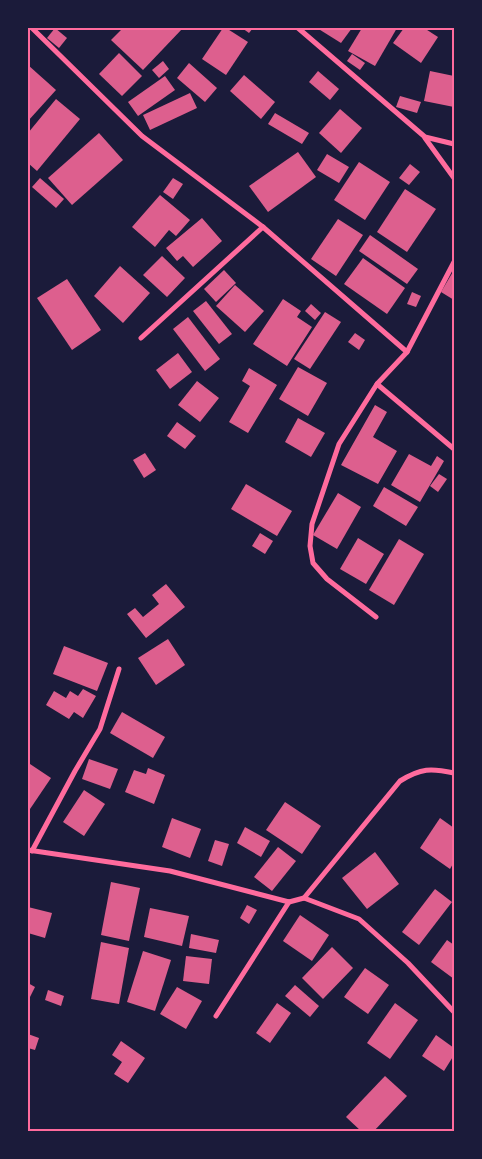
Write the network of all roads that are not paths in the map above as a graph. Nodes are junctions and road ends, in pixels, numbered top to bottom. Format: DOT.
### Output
graph roads {
  1 [pos="32,28"];
  2 [pos="298,28"];
  3 [pos="425,137"];
  4 [pos="454,144"];
  5 [pos="454,178"];
  6 [pos="263,227"];
  7 [pos="454,262"];
  8 [pos="141,338"];
  9 [pos="406,352"];
  10 [pos="377,384"];
  11 [pos="454,449"];
  12 [pos="376,617"];
  13 [pos="119,669"];
  14 [pos="454,772"];
  15 [pos="30,851"];
  16 [pos="304,898"];
  17 [pos="289,902"];
  18 [pos="454,1012"];
  19 [pos="216,1016"];
  1 -- 6 [label="street"];
  2 -- 3 [label="street"];
  3 -- 4 [label="street"];
  3 -- 5 [label="street"];
  6 -- 8 [label="street"];
  6 -- 9 [label="street"];
  7 -- 9 [label="street"];
  9 -- 10 [label="street"];
  10 -- 11 [label="street"];
  10 -- 12 [label="street"];
  13 -- 15 [label="street"];
  14 -- 16 [label="street"];
  15 -- 17 [label="street"];
  16 -- 17 [label="street"];
  16 -- 18 [label="street"];
  17 -- 19 [label="street"];
}
